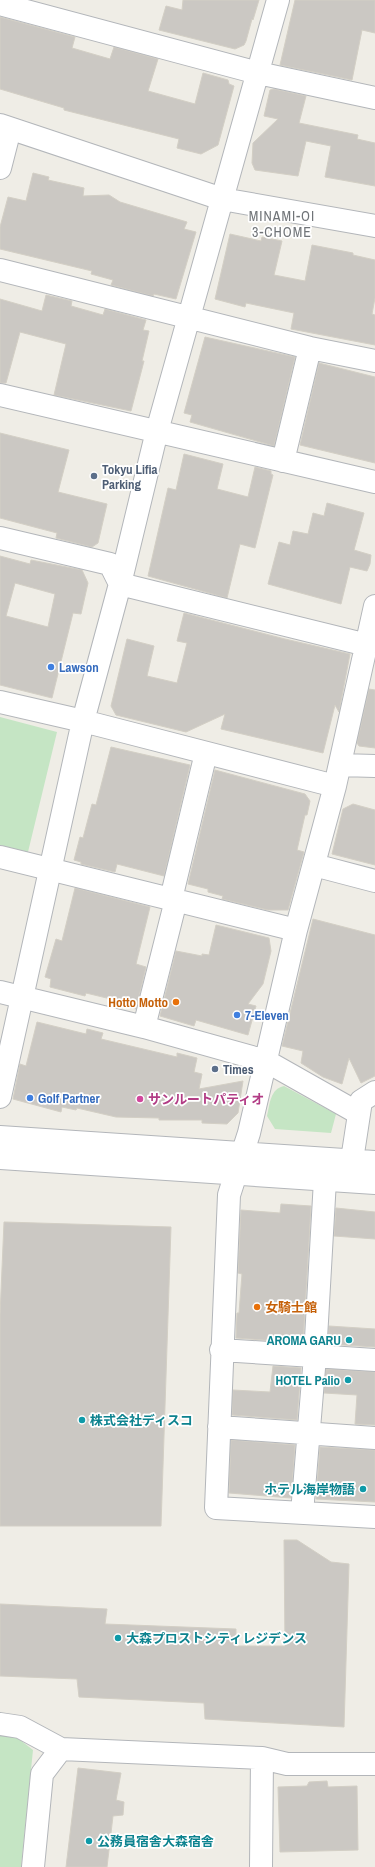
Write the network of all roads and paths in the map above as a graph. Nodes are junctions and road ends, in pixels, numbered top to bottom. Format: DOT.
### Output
graph roads {
  1 [pos="278,0"];
  2 [pos="0,4"];
  3 [pos="258,73"];
  4 [pos="375,98"];
  5 [pos="5,127"];
  6 [pos="0,168"];
  7 [pos="222,199"];
  8 [pos="375,226"];
  9 [pos="0,270"];
  10 [pos="190,318"];
  11 [pos="310,348"];
  12 [pos="375,361"];
  13 [pos="0,395"];
  14 [pos="157,431"];
  15 [pos="283,461"];
  16 [pos="375,482"];
  17 [pos="0,538"];
  18 [pos="120,584"];
  19 [pos="375,606"];
  20 [pos="367,644"];
  21 [pos="0,702"];
  22 [pos="83,721"];
  23 [pos="206,753"];
  24 [pos="340,766"];
  25 [pos="375,766"];
  26 [pos="336,786"];
  27 [pos="0,857"];
  28 [pos="314,865"];
  29 [pos="51,869"];
  30 [pos="375,881"];
  31 [pos="171,899"];
  32 [pos="296,930"];
  33 [pos="0,992"];
  34 [pos="22,997"];
  35 [pos="144,1027"];
  36 [pos="266,1061"];
  37 [pos="375,1092"];
  38 [pos="0,1097"];
  39 [pos="358,1112"];
  40 [pos="0,1137"];
  41 [pos="243,1153"];
  42 [pos="0,1158"];
  43 [pos="352,1160"];
  44 [pos="375,1162"];
  45 [pos="236,1174"];
  46 [pos="325,1180"];
  47 [pos="375,1183"];
  48 [pos="221,1350"];
  49 [pos="315,1356"];
  50 [pos="375,1360"];
  51 [pos="219,1427"];
  52 [pos="309,1433"];
  53 [pos="375,1438"];
  54 [pos="302,1513"];
  55 [pos="375,1517"];
  56 [pos="0,1724"];
  57 [pos="61,1749"];
  58 [pos="262,1758"];
  59 [pos="375,1764"];
  60 [pos="33,1867"];
  61 [pos="261,1867"];
  1 -- 3 [label="street"];
  2 -- 3 [label="street"];
  3 -- 4 [label="street"];
  3 -- 7 [label="street"];
  5 -- 6 [label="street"];
  5 -- 7 [label="street"];
  7 -- 8 [label="street"];
  7 -- 10 [label="street"];
  9 -- 10 [label="street"];
  10 -- 11 [label="street"];
  10 -- 14 [label="street"];
  11 -- 12 [label="street"];
  11 -- 15 [label="street"];
  13 -- 14 [label="street"];
  14 -- 15 [label="street"];
  14 -- 18 [label="street"];
  15 -- 16 [label="street"];
  17 -- 18 [label="street"];
  18 -- 20 [label="street"];
  18 -- 22 [label="street"];
  19 -- 20 [label="street"];
  20 -- 24 [label="street"];
  21 -- 22 [label="street"];
  22 -- 23 [label="street"];
  22 -- 29 [label="street"];
  23 -- 26 [label="street"];
  23 -- 31 [label="street"];
  24 -- 25 [label="street"];
  24 -- 26 [label="street"];
  26 -- 28 [label="street"];
  27 -- 29 [label="street"];
  28 -- 30 [label="street"];
  28 -- 32 [label="street"];
  29 -- 31 [label="street"];
  29 -- 34 [label="street"];
  31 -- 32 [label="street"];
  31 -- 35 [label="street"];
  32 -- 36 [label="street"];
  33 -- 34 [label="street"];
  34 -- 35 [label="street"];
  34 -- 38 [label="street"];
  35 -- 36 [label="street"];
  36 -- 39 [label="street"];
  36 -- 41 [label="street"];
  37 -- 39 [label="street"];
  39 -- 43 [label="street"];
  40 -- 41 [label="street"];
  41 -- 43 [label="street"];
  41 -- 45 [label="street"];
  42 -- 45 [label="street"];
  43 -- 44 [label="street"];
  45 -- 46 [label="street"];
  45 -- 48 [label="street"];
  46 -- 47 [label="street"];
  46 -- 49 [label="street"];
  48 -- 49 [label="street"];
  48 -- 51 [label="street"];
  49 -- 50 [label="street"];
  49 -- 52 [label="street"];
  51 -- 52 [label="street"];
  51 -- 54 [label="street"];
  52 -- 53 [label="street"];
  52 -- 54 [label="street"];
  54 -- 55 [label="street"];
  56 -- 57 [label="street"];
  57 -- 58 [label="street"];
  57 -- 60 [label="street"];
  58 -- 59 [label="street"];
  58 -- 61 [label="street"];
}
